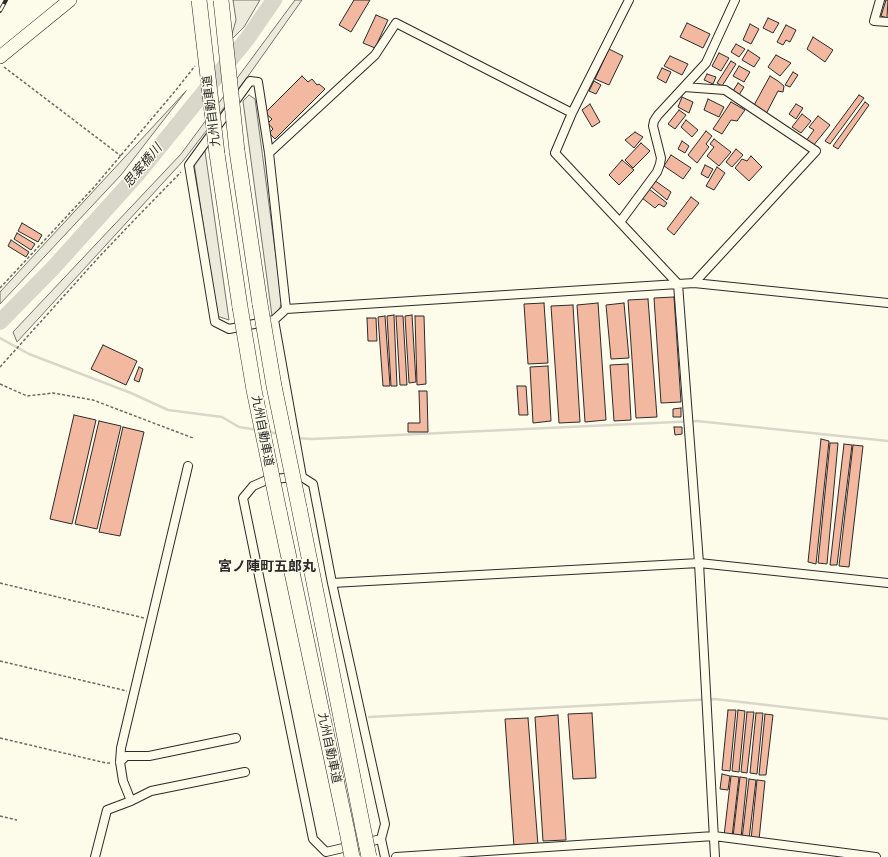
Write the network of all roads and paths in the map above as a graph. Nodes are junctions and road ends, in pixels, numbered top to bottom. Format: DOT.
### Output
graph roads {
  1 [pos="70,0"];
  2 [pos="199,0"];
  3 [pos="221,0"];
  4 [pos="628,0"];
  5 [pos="734,0"];
  6 [pos="880,0"];
  7 [pos="888,22"];
  8 [pos="0,57"];
  9 [pos="0,64"];
  10 [pos="195,66"];
  11 [pos="684,87"];
  12 [pos="572,113"];
  13 [pos="269,153"];
  14 [pos="121,156"];
  15 [pos="189,165"];
  16 [pos="620,222"];
  17 [pos="694,283"];
  18 [pos="678,284"];
  19 [pos="0,288"];
  20 [pos="888,303"];
  21 [pos="286,309"];
  22 [pos="274,320"];
  23 [pos="0,367"];
  24 [pos="0,384"];
  25 [pos="193,438"];
  26 [pos="188,466"];
  27 [pos="302,477"];
  28 [pos="699,562"];
  29 [pos="0,583"];
  30 [pos="332,583"];
  31 [pos="888,583"];
  32 [pos="151,620"];
  33 [pos="0,661"];
  34 [pos="133,692"];
  35 [pos="0,738"];
  36 [pos="236,738"];
  37 [pos="120,762"];
  38 [pos="245,772"];
  39 [pos="131,801"];
  40 [pos="0,816"];
  41 [pos="17,820"];
  42 [pos="714,836"];
  43 [pos="381,839"];
  44 [pos="95,857"];
  45 [pos="352,857"];
  46 [pos="369,857"];
  47 [pos="386,857"];
  48 [pos="396,857"];
  49 [pos="715,857"];
  50 [pos="876,857"];
  1 -- 8 [label="main road"];
  2 -- 45 [label="highway, 九州自動車道, bridge"];
  3 -- 46 [label="highway, 九州自動車道, bridge"];
  4 -- 12 [label="street"];
  5 -- 11 [label="street"];
  6 -- 7 [label="street"];
  9 -- 14 [label="path"];
  10 -- 14 [label="path"];
  11 -- 16 [label="street"];
  11 -- 17 [label="street"];
  12 -- 13 [label="street"];
  12 -- 16 [label="street"];
  13 -- 15 [label="street"];
  13 -- 21 [label="street"];
  14 -- 19 [label="path"];
  15 -- 22 [label="street"];
  15 -- 23 [label="path"];
  16 -- 18 [label="street"];
  17 -- 18 [label="street"];
  17 -- 20 [label="street"];
  18 -- 21 [label="street"];
  18 -- 28 [label="street"];
  21 -- 22 [label="street"];
  22 -- 27 [label="street"];
  24 -- 25 [label="path"];
  26 -- 32 [label="street"];
  27 -- 30 [label="street"];
  27 -- 43 [label="street"];
  28 -- 30 [label="street"];
  28 -- 31 [label="street"];
  28 -- 42 [label="street"];
  29 -- 32 [label="path"];
  30 -- 43 [label="street"];
  32 -- 34 [label="street"];
  33 -- 34 [label="path"];
  34 -- 37 [label="street"];
  35 -- 37 [label="path"];
  36 -- 37 [label="street"];
  37 -- 39 [label="street"];
  38 -- 39 [label="street"];
  39 -- 44 [label="street"];
  40 -- 41 [label="path"];
  42 -- 48 [label="street"];
  42 -- 49 [label="street"];
  42 -- 50 [label="street"];
  43 -- 47 [label="street"];
}
